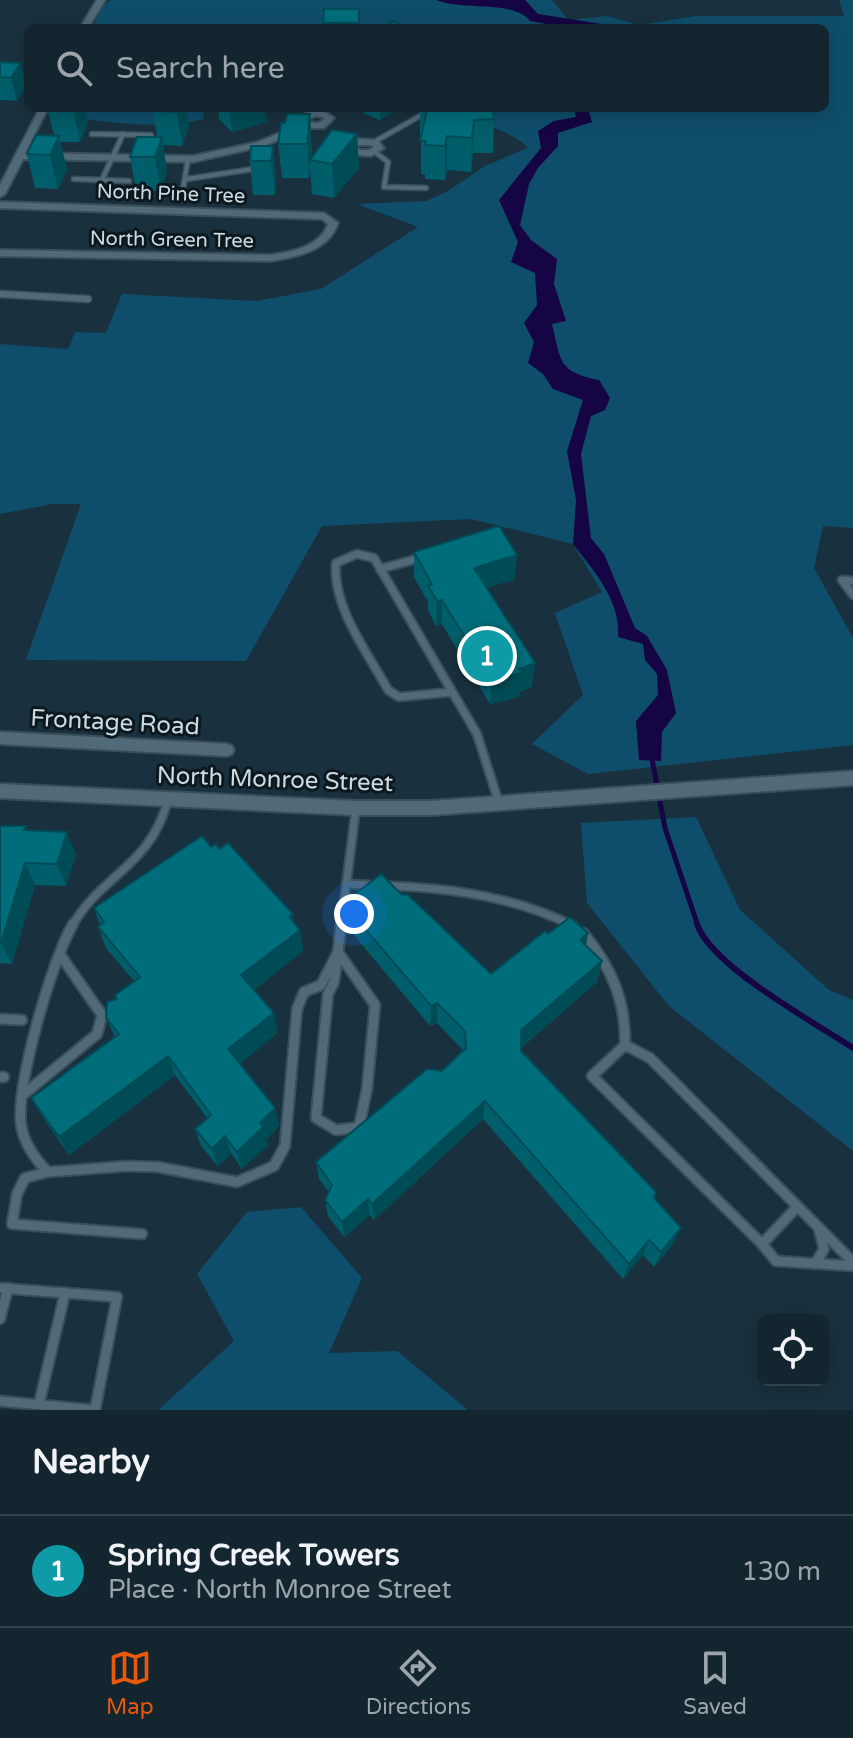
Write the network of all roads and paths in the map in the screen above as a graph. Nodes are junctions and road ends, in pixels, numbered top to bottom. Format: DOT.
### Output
graph roads {
  1 [pos="101,0"];
  2 [pos="86,24"];
  3 [pos="42,112"];
  4 [pos="311,112"];
  5 [pos="319,112"];
  6 [pos="422,112"];
  7 [pos="431,112"];
  8 [pos="438,116"];
  9 [pos="306,125"];
  10 [pos="325,125"];
  11 [pos="92,134"];
  12 [pos="123,134"];
  13 [pos="151,135"];
  14 [pos="374,147"];
  15 [pos="20,156"];
  16 [pos="112,159"];
  17 [pos="188,159"];
  18 [pos="265,166"];
  19 [pos="74,179"];
  20 [pos="187,179"];
  21 [pos="102,180"];
  22 [pos="129,181"];
  23 [pos="3,182"];
  24 [pos="384,187"];
  25 [pos="426,188"];
  26 [pos="0,194"];
  27 [pos="182,195"];
  28 [pos="383,197"];
  29 [pos="0,205"];
  30 [pos="333,229"];
  31 [pos="0,253"];
  32 [pos="0,294"];
  33 [pos="88,299"];
  34 [pos="424,557"];
  35 [pos="380,569"];
  36 [pos="853,581"];
  37 [pos="853,595"];
  38 [pos="452,692"];
  39 [pos="0,738"];
  40 [pos="227,750"];
  41 [pos="853,778"];
  42 [pos="0,791"];
  43 [pos="168,800"];
  44 [pos="500,805"];
  45 [pos="356,808"];
  46 [pos="346,884"];
  47 [pos="337,951"];
  48 [pos="61,956"];
  49 [pos="0,1019"];
  50 [pos="22,1020"];
  51 [pos="625,1045"];
  52 [pos="24,1094"];
  53 [pos="48,1172"];
  54 [pos="797,1207"];
  55 [pos="819,1228"];
  56 [pos="142,1234"];
  57 [pos="762,1244"];
  58 [pos="815,1264"];
  59 [pos="853,1264"];
  60 [pos="4,1288"];
  61 [pos="65,1293"];
  62 [pos="0,1319"];
  63 [pos="0,1401"];
  64 [pos="39,1404"];
  1 -- 2 [label="street"];
  3 -- 15 [label="street"];
  4 -- 9 [label="street"];
  5 -- 10 [label="street"];
  6 -- 14 [label="lane"];
  7 -- 8 [label="lane"];
  9 -- 10 [label="street"];
  9 -- 17 [label="street"];
  10 -- 14 [label="street"];
  11 -- 12 [label="lane"];
  12 -- 13 [label="lane"];
  12 -- 16 [label="lane"];
  14 -- 24 [label="lane"];
  15 -- 16 [label="street"];
  15 -- 23 [label="street"];
  16 -- 17 [label="street"];
  16 -- 21 [label="lane"];
  17 -- 20 [label="lane"];
  18 -- 20 [label="lane"];
  19 -- 21 [label="lane"];
  20 -- 27 [label="lane"];
  21 -- 22 [label="lane"];
  23 -- 26 [label="street"];
  24 -- 25 [label="lane"];
  24 -- 28 [label="lane"];
  29 -- 30 [label="street, North Pine Tree"];
  30 -- 31 [label="street, North Green Tree"];
  32 -- 33 [label="lane"];
  34 -- 35 [label="lane"];
  35 -- 38 [label="lane"];
  35 -- 38 [label="lane"];
  36 -- 37 [label="lane"];
  38 -- 44 [label="lane"];
  39 -- 40 [label="street, Frontage Road"];
  41 -- 44 [label="street, North Monroe Street"];
  42 -- 43 [label="street, North Monroe Street"];
  43 -- 45 [label="street, North Monroe Street"];
  43 -- 48 [label="lane"];
  44 -- 45 [label="street, North Monroe Street"];
  45 -- 46 [label="lane"];
  46 -- 47 [label="lane"];
  46 -- 51 [label="lane"];
  47 -- 47 [label="lane"];
  47 -- 53 [label="lane"];
  48 -- 52 [label="lane"];
  48 -- 52 [label="lane"];
  49 -- 50 [label="lane"];
  51 -- 54 [label="lane"];
  51 -- 57 [label="lane"];
  52 -- 53 [label="lane"];
  53 -- 56 [label="lane"];
  54 -- 55 [label="lane"];
  54 -- 57 [label="lane"];
  55 -- 58 [label="lane"];
  55 -- 59 [label="lane"];
  57 -- 58 [label="lane"];
  58 -- 59 [label="lane"];
  60 -- 61 [label="lane"];
  60 -- 62 [label="lane"];
  61 -- 64 [label="lane"];
  61 -- 64 [label="lane"];
  63 -- 64 [label="lane"];
}
